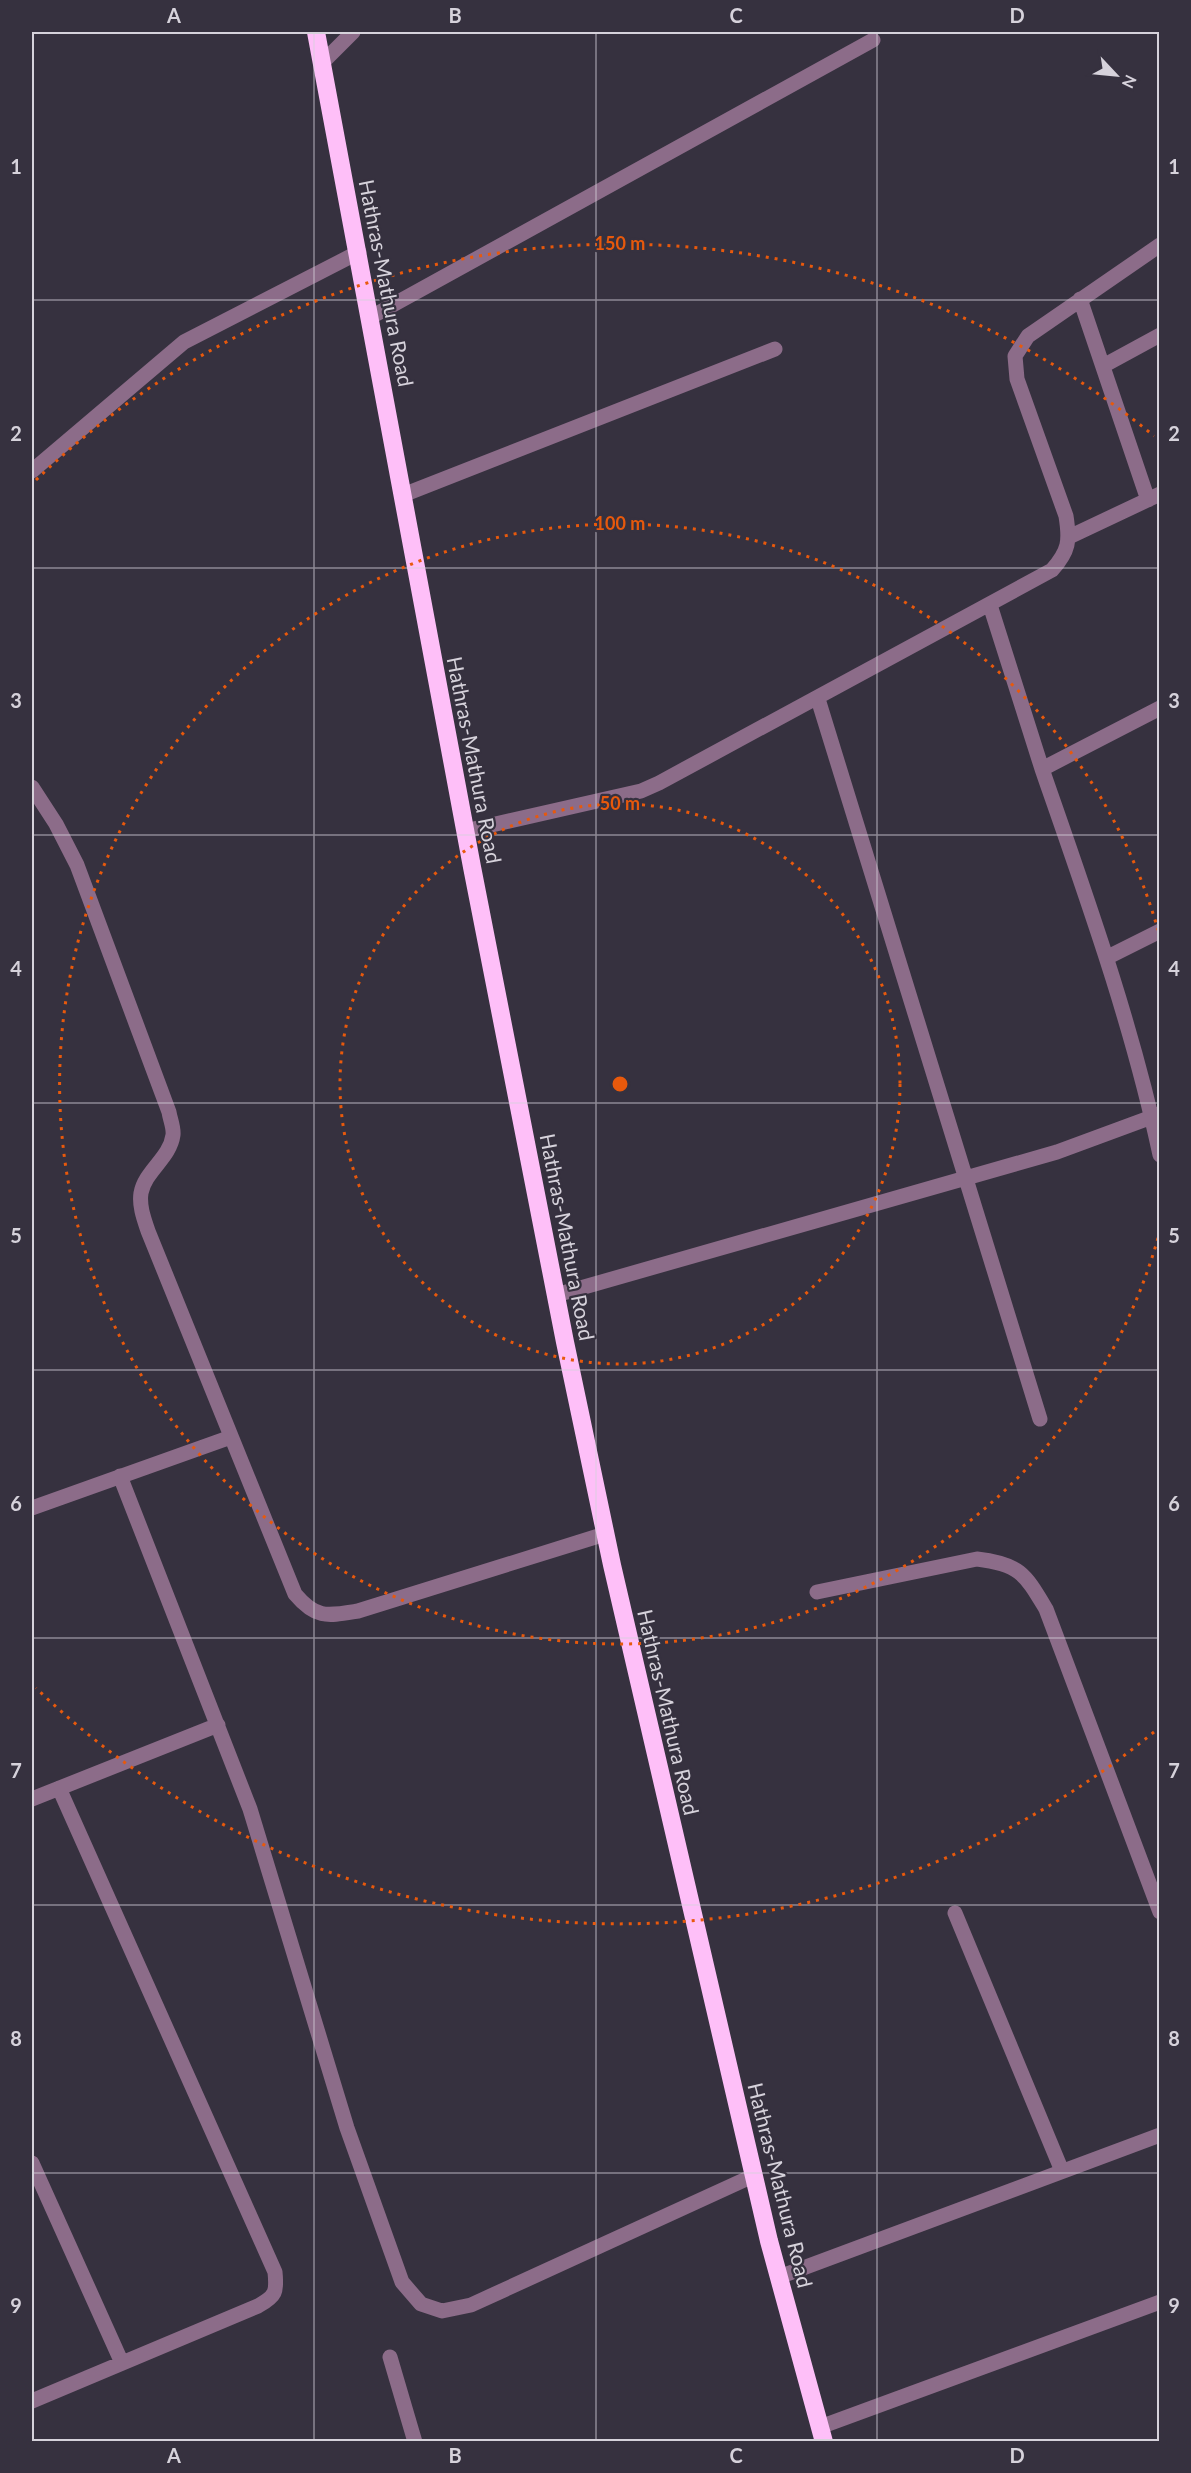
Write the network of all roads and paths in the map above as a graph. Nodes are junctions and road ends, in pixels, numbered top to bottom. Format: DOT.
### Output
graph roads {
  1 [pos="316,32"];
  2 [pos="353,32"];
  3 [pos="873,40"];
  4 [pos="322,63"];
  5 [pos="1160,245"];
  6 [pos="359,252"];
  7 [pos="1080,299"];
  8 [pos="371,317"];
  9 [pos="1160,335"];
  10 [pos="776,349"];
  11 [pos="1103,366"];
  12 [pos="32,471"];
  13 [pos="403,495"];
  14 [pos="1154,497"];
  15 [pos="1069,537"];
  16 [pos="990,605"];
  17 [pos="818,699"];
  18 [pos="1160,708"];
  19 [pos="1042,769"];
  20 [pos="32,787"];
  21 [pos="465,831"];
  22 [pos="1160,931"];
  23 [pos="1108,957"];
  24 [pos="1156,1116"];
  25 [pos="1160,1155"];
  26 [pos="964,1178"];
  27 [pos="556,1295"];
  28 [pos="1040,1419"];
  29 [pos="231,1437"];
  30 [pos="120,1476"];
  31 [pos="32,1508"];
  32 [pos="605,1534"];
  33 [pos="817,1592"];
  34 [pos="218,1725"];
  35 [pos="58,1788"];
  36 [pos="32,1798"];
  37 [pos="1160,1912"];
  38 [pos="955,1913"];
  39 [pos="1160,2135"];
  40 [pos="32,2163"];
  41 [pos="1062,2171"];
  42 [pos="754,2175"];
  43 [pos="779,2277"];
  44 [pos="1160,2302"];
  45 [pos="390,2357"];
  46 [pos="122,2363"];
  47 [pos="32,2401"];
  48 [pos="822,2434"];
  49 [pos="415,2442"];
  1 -- 4 [label="highway, Hathras-Mathura Road"];
  2 -- 4 [label="street"];
  3 -- 8 [label="street"];
  4 -- 6 [label="highway, Hathras-Mathura Road"];
  5 -- 7 [label="street"];
  6 -- 8 [label="highway, Hathras-Mathura Road"];
  6 -- 12 [label="street"];
  7 -- 11 [label="street"];
  7 -- 15 [label="street"];
  8 -- 13 [label="highway, Hathras-Mathura Road"];
  9 -- 11 [label="street"];
  10 -- 13 [label="street"];
  11 -- 14 [label="street"];
  13 -- 21 [label="highway, Hathras-Mathura Road"];
  14 -- 15 [label="street"];
  15 -- 16 [label="street"];
  16 -- 17 [label="street"];
  16 -- 19 [label="street"];
  17 -- 21 [label="street"];
  17 -- 26 [label="street"];
  18 -- 19 [label="street"];
  19 -- 23 [label="street"];
  20 -- 29 [label="street"];
  21 -- 27 [label="highway, Hathras-Mathura Road"];
  22 -- 23 [label="street"];
  23 -- 24 [label="street"];
  24 -- 25 [label="street"];
  24 -- 26 [label="street"];
  26 -- 27 [label="street"];
  26 -- 28 [label="street"];
  27 -- 32 [label="highway, Hathras-Mathura Road"];
  29 -- 30 [label="street"];
  29 -- 32 [label="street"];
  30 -- 31 [label="street"];
  30 -- 34 [label="street"];
  32 -- 42 [label="highway, Hathras-Mathura Road"];
  33 -- 37 [label="street"];
  34 -- 35 [label="street"];
  34 -- 42 [label="street"];
  35 -- 36 [label="street"];
  35 -- 46 [label="street"];
  38 -- 41 [label="street"];
  39 -- 41 [label="street"];
  40 -- 46 [label="street"];
  41 -- 43 [label="street"];
  42 -- 43 [label="highway, Hathras-Mathura Road"];
  43 -- 48 [label="highway, Hathras-Mathura Road"];
  44 -- 48 [label="street"];
  45 -- 49 [label="street"];
  46 -- 47 [label="street"];
}
